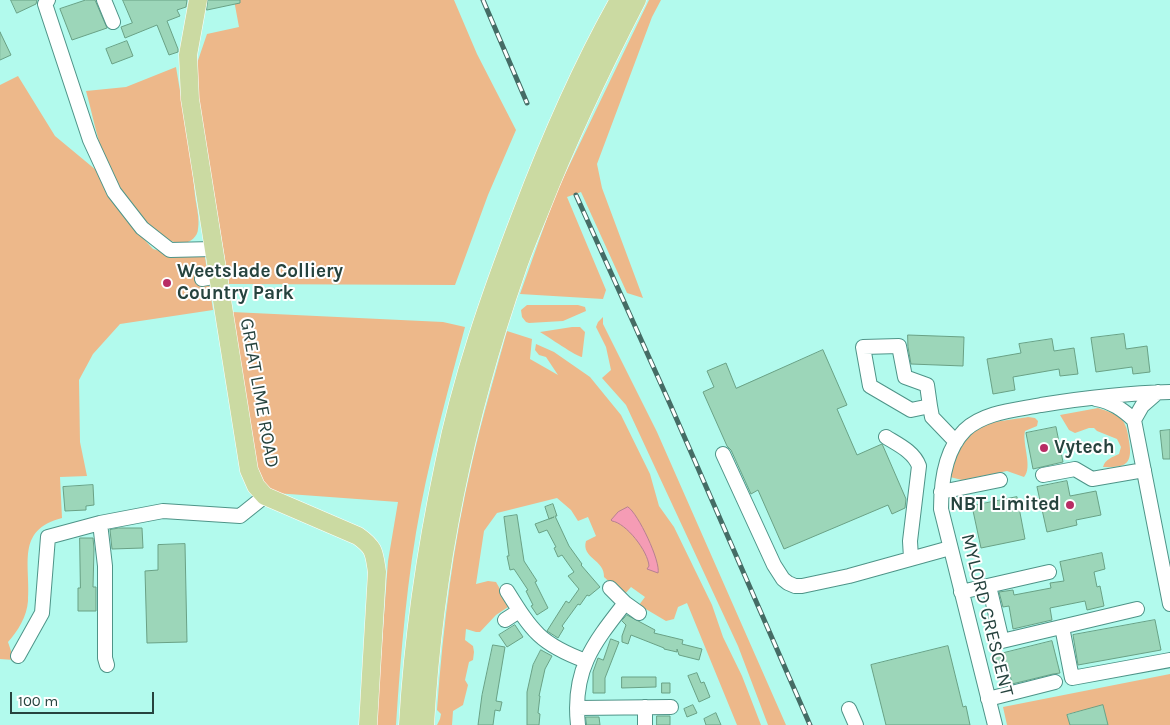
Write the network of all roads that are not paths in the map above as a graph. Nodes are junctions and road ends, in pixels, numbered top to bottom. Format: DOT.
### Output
graph roads {
  1 [pos="48,0"];
  2 [pos="104,0"];
  3 [pos="198,0"];
  4 [pos="619,0"];
  5 [pos="638,0"];
  6 [pos="113,22"];
  7 [pos="213,249"];
  8 [pos="509,266"];
  9 [pos="486,339"];
  10 [pos="1164,392"];
  11 [pos="1087,397"];
  12 [pos="930,406"];
  13 [pos="1134,420"];
  14 [pos="886,437"];
  15 [pos="956,442"];
  16 [pos="723,454"];
  17 [pos="1144,470"];
  18 [pos="1043,475"];
  19 [pos="1000,480"];
  20 [pos="941,492"];
  21 [pos="265,496"];
  22 [pos="100,523"];
  23 [pos="950,548"];
  24 [pos="911,558"];
  25 [pos="1049,572"];
  26 [pos="989,586"];
  27 [pos="610,588"];
  28 [pos="507,591"];
  29 [pos="962,592"];
  30 [pos="1170,604"];
  31 [pos="1137,609"];
  32 [pos="519,611"];
  33 [pos="505,620"];
  34 [pos="1062,627"];
  35 [pos="18,656"];
  36 [pos="1170,660"];
  37 [pos="586,661"];
  38 [pos="107,665"];
  39 [pos="1056,682"];
  40 [pos="988,699"];
  41 [pos="645,707"];
  42 [pos="671,707"];
  43 [pos="577,708"];
  44 [pos="849,710"];
  45 [pos="368,725"];
  46 [pos="408,725"];
  47 [pos="425,725"];
  48 [pos="578,725"];
  49 [pos="645,725"];
  50 [pos="856,725"];
  51 [pos="995,725"];
  1 -- 7 [label="street"];
  2 -- 6 [label="street"];
  3 -- 7 [label="main road, GREAT LIME ROAD"];
  4 -- 8 [label="main road"];
  5 -- 8 [label="main road"];
  7 -- 21 [label="main road, GREAT LIME ROAD"];
  8 -- 9 [label="main road"];
  9 -- 46 [label="main road"];
  9 -- 47 [label="main road"];
  10 -- 11 [label="street, MYLORD CRESCENT"];
  10 -- 13 [label="street"];
  11 -- 13 [label="street"];
  11 -- 15 [label="street, MYLORD CRESCENT"];
  12 -- 12 [label="street"];
  12 -- 15 [label="street"];
  13 -- 17 [label="street"];
  14 -- 24 [label="street"];
  15 -- 20 [label="street, MYLORD CRESCENT"];
  16 -- 24 [label="street"];
  17 -- 18 [label="street"];
  17 -- 30 [label="street"];
  19 -- 20 [label="street"];
  20 -- 23 [label="street, MYLORD CRESCENT"];
  21 -- 22 [label="street"];
  21 -- 45 [label="main road, GREAT LIME ROAD"];
  22 -- 35 [label="street"];
  22 -- 38 [label="street"];
  23 -- 24 [label="street"];
  23 -- 29 [label="street, MYLORD CRESCENT"];
  25 -- 26 [label="street"];
  26 -- 29 [label="street"];
  26 -- 34 [label="street"];
  27 -- 37 [label="street"];
  28 -- 32 [label="street"];
  29 -- 40 [label="street, MYLORD CRESCENT"];
  31 -- 34 [label="street"];
  32 -- 33 [label="street"];
  32 -- 37 [label="street"];
  34 -- 36 [label="street"];
  37 -- 43 [label="street"];
  39 -- 40 [label="street"];
  40 -- 51 [label="street, MYLORD CRESCENT"];
  41 -- 42 [label="street"];
  41 -- 43 [label="street"];
  41 -- 49 [label="street"];
  43 -- 48 [label="street"];
  44 -- 50 [label="street"];
}
